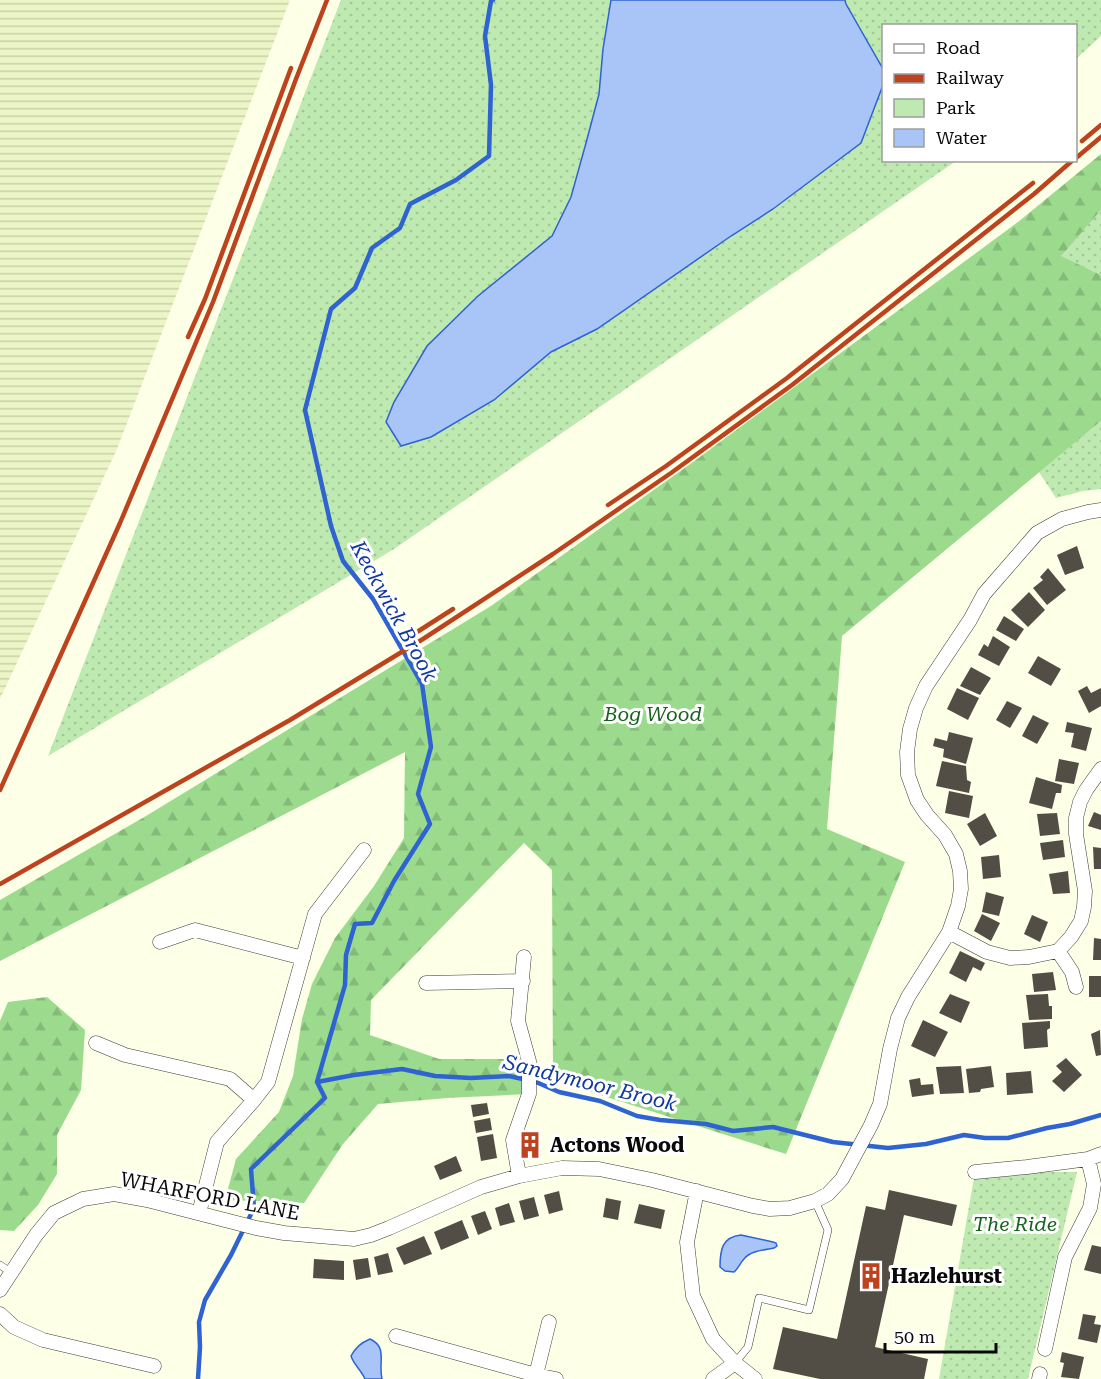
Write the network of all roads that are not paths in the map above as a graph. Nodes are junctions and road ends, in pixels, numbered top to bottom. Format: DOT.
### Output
graph roads {
  1 [pos="1101,510"];
  2 [pos="1101,769"];
  3 [pos="364,850"];
  4 [pos="949,932"];
  5 [pos="160,942"];
  6 [pos="1058,951"];
  7 [pos="524,957"];
  8 [pos="303,958"];
  9 [pos="523,981"];
  10 [pos="426,983"];
  11 [pos="1076,987"];
  12 [pos="96,1043"];
  13 [pos="254,1100"];
  14 [pos="1095,1157"];
  15 [pos="975,1172"];
  16 [pos="519,1176"];
  17 [pos="697,1191"];
  18 [pos="815,1201"];
  19 [pos="199,1213"];
  20 [pos="6,1269"];
  21 [pos="0,1290"];
  22 [pos="0,1314"];
  23 [pos="549,1322"];
  24 [pos="396,1336"];
  25 [pos="1045,1349"];
  26 [pos="735,1362"];
  27 [pos="154,1366"];
  28 [pos="536,1375"];
  29 [pos="556,1379"];
  30 [pos="713,1379"];
  31 [pos="755,1379"];
  1 -- 4 [label="street, WHARFORD LANE"];
  2 -- 6 [label="street"];
  3 -- 8 [label="street"];
  4 -- 6 [label="street"];
  4 -- 18 [label="street, WHARFORD LANE"];
  5 -- 8 [label="street"];
  6 -- 11 [label="street"];
  7 -- 9 [label="street"];
  8 -- 13 [label="street"];
  9 -- 10 [label="street"];
  9 -- 16 [label="street"];
  12 -- 13 [label="street"];
  13 -- 19 [label="street"];
  14 -- 15 [label="street"];
  14 -- 25 [label="street"];
  16 -- 17 [label="street, WHARFORD LANE"];
  16 -- 19 [label="street, WHARFORD LANE"];
  17 -- 18 [label="street, WHARFORD LANE"];
  17 -- 26 [label="street"];
  18 -- 26 [label="lane"];
  19 -- 20 [label="street, WHARFORD LANE"];
  20 -- 21 [label="street, WHARFORD LANE"];
  22 -- 27 [label="street"];
  23 -- 28 [label="street"];
  24 -- 28 [label="street"];
  26 -- 30 [label="street"];
  26 -- 31 [label="street"];
  28 -- 29 [label="street"];
}
